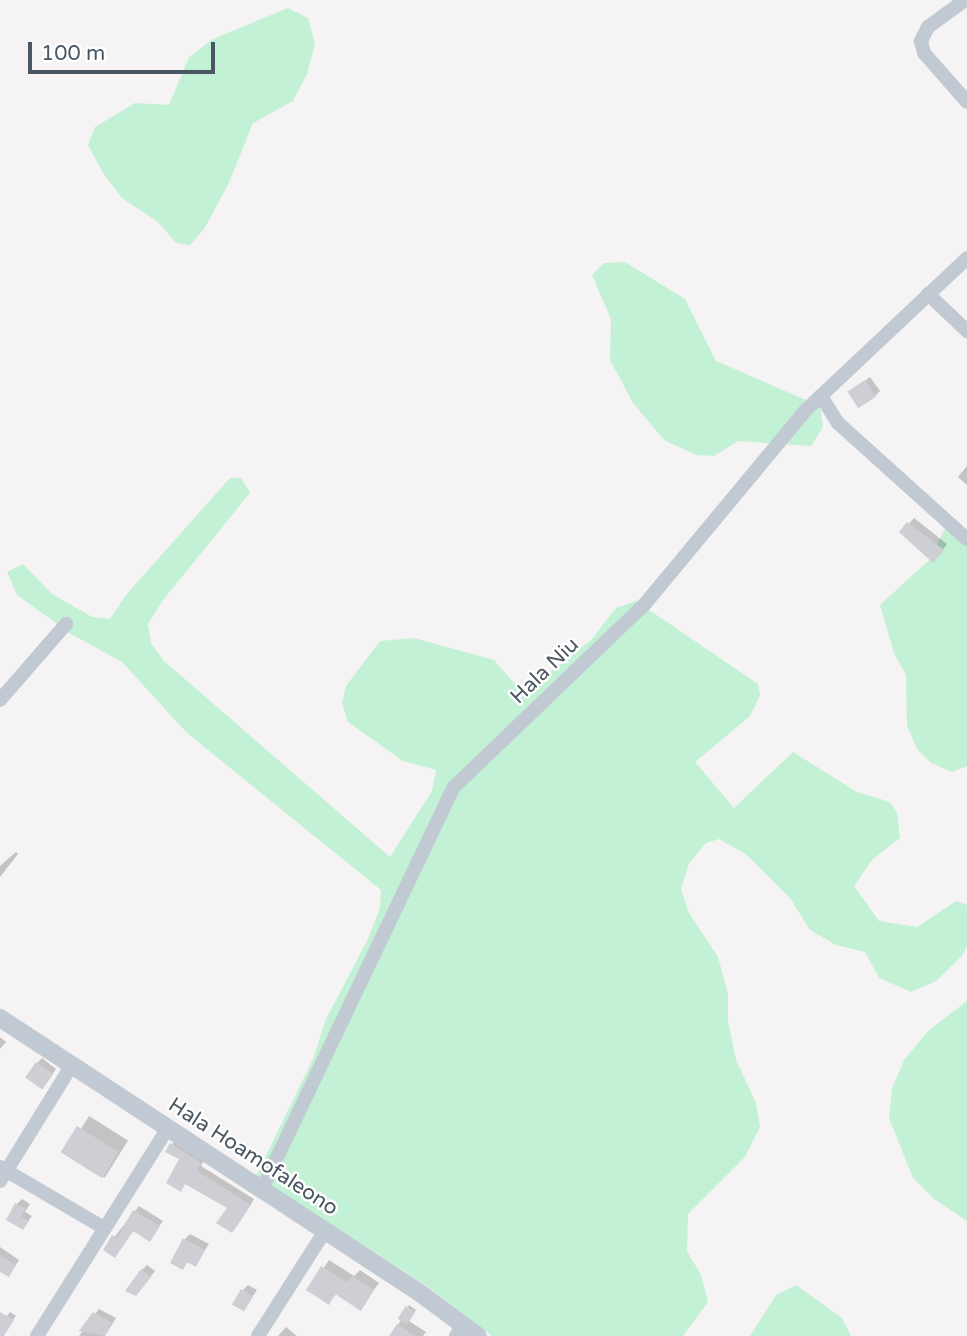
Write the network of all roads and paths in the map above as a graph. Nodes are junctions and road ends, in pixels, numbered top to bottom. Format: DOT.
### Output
graph roads {
  1 [pos="965,0"];
  2 [pos="967,102"];
  3 [pos="967,258"];
  4 [pos="928,294"];
  5 [pos="967,331"];
  6 [pos="821,396"];
  7 [pos="967,540"];
  8 [pos="66,624"];
  9 [pos="0,699"];
  10 [pos="0,1018"];
  11 [pos="70,1068"];
  12 [pos="168,1128"];
  13 [pos="2,1173"];
  14 [pos="262,1189"];
  15 [pos="104,1228"];
  16 [pos="325,1231"];
  17 [pos="459,1330"];
  18 [pos="37,1336"];
  19 [pos="258,1336"];
  20 [pos="478,1336"];
  1 -- 2 [label="street"];
  3 -- 4 [label="street, Hala Niu"];
  4 -- 5 [label="street"];
  4 -- 6 [label="street, Hala Niu"];
  6 -- 7 [label="street"];
  6 -- 14 [label="street, Hala Niu"];
  8 -- 9 [label="street"];
  10 -- 11 [label="street, Hala Hoamofaleono"];
  11 -- 12 [label="street, Hala Hoamofaleono"];
  11 -- 13 [label="street"];
  12 -- 14 [label="street, Hala Hoamofaleono"];
  12 -- 15 [label="street"];
  13 -- 15 [label="street"];
  14 -- 16 [label="street, Hala Hoamofaleono"];
  15 -- 18 [label="street"];
  16 -- 17 [label="street, Hala Hoamofaleono"];
  16 -- 19 [label="street"];
  17 -- 20 [label="street, Hala Hoamofaleono"];
}
